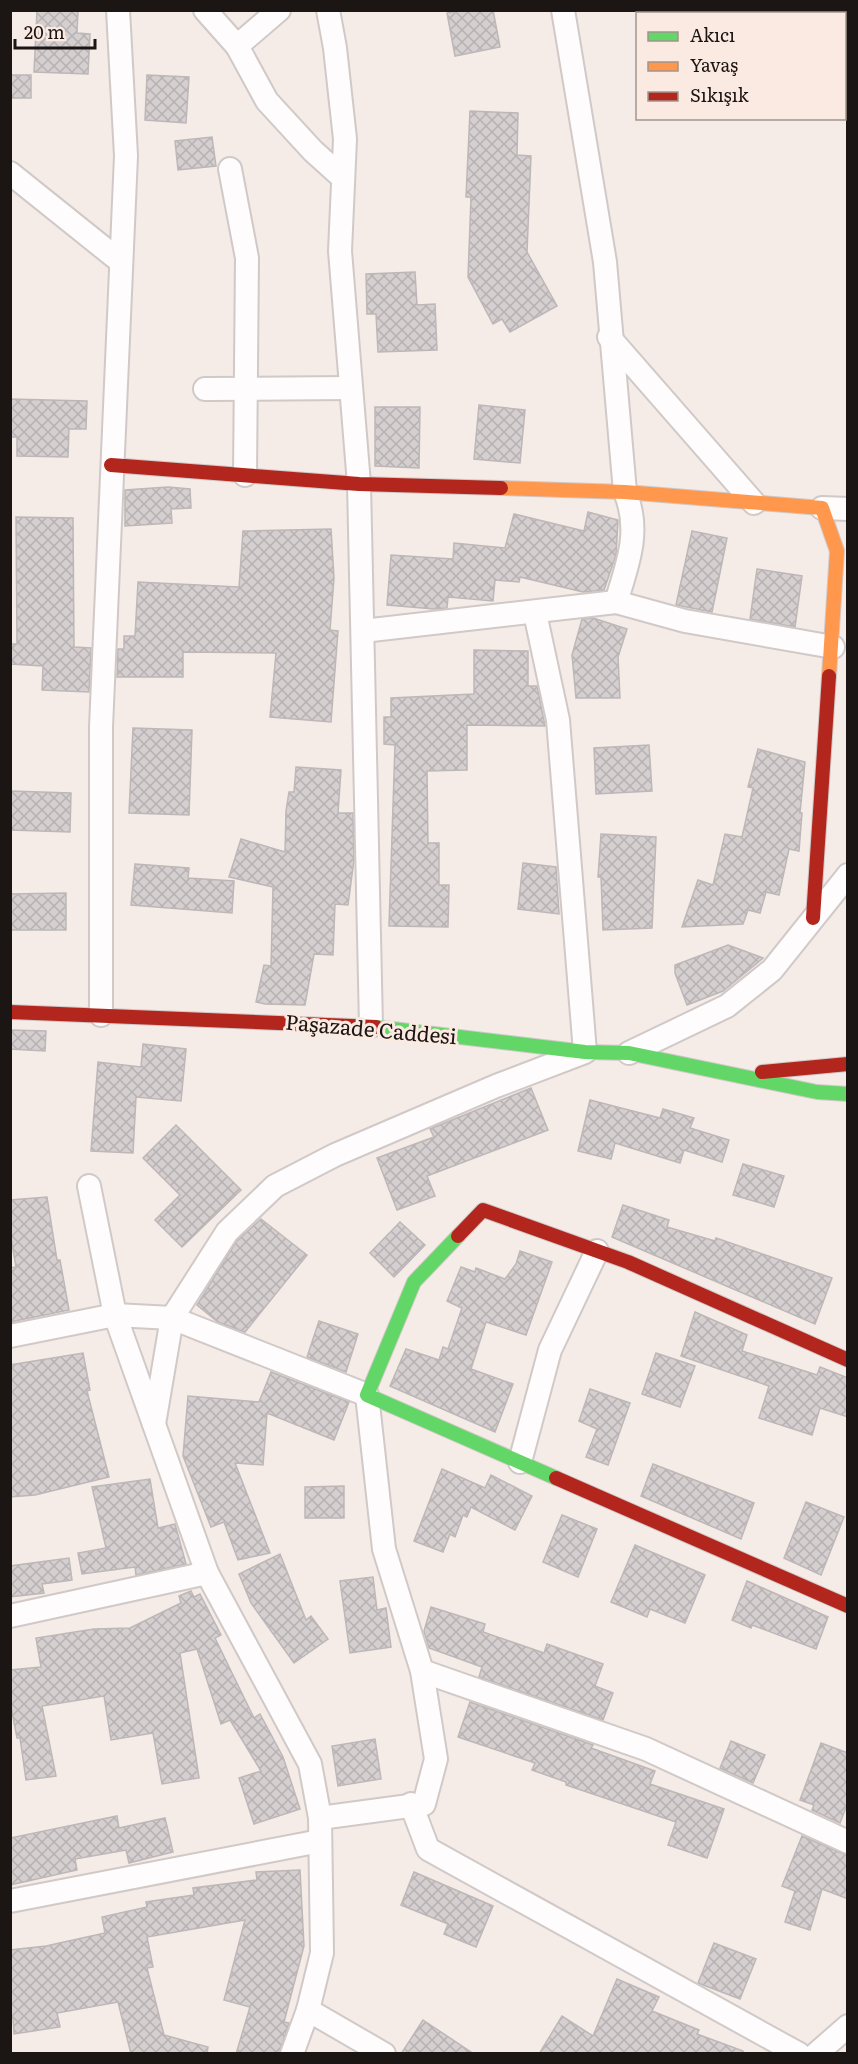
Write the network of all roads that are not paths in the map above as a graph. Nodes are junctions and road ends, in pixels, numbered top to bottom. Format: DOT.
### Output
graph roads {
  1 [pos="118,10"];
  2 [pos="205,10"];
  3 [pos="279,10"];
  4 [pos="328,10"];
  5 [pos="564,10"];
  6 [pos="237,46"];
  7 [pos="230,169"];
  8 [pos="10,173"];
  9 [pos="343,177"];
  10 [pos="121,262"];
  11 [pos="609,337"];
  12 [pos="246,388"];
  13 [pos="351,388"];
  14 [pos="206,389"];
  15 [pos="111,465"];
  16 [pos="245,475"];
  17 [pos="359,484"];
  18 [pos="625,492"];
  19 [pos="754,503"];
  20 [pos="822,508"];
  21 [pos="848,509"];
  22 [pos="616,602"];
  23 [pos="536,613"];
  24 [pos="363,631"];
  25 [pos="833,647"];
  26 [pos="848,875"];
  27 [pos="813,918"];
  28 [pos="10,1012"];
  29 [pos="101,1015"];
  30 [pos="371,1026"];
  31 [pos="585,1052"];
  32 [pos="629,1053"];
  33 [pos="848,1064"];
  34 [pos="728,1075"];
  35 [pos="848,1094"];
  36 [pos="89,1186"];
  37 [pos="597,1251"];
  38 [pos="115,1315"];
  39 [pos="172,1318"];
  40 [pos="10,1336"];
  41 [pos="848,1360"];
  42 [pos="367,1395"];
  43 [pos="154,1424"];
  44 [pos="520,1462"];
  45 [pos="207,1573"];
  46 [pos="848,1606"];
  47 [pos="10,1616"];
  48 [pos="422,1671"];
  49 [pos="411,1804"];
  50 [pos="320,1818"];
  51 [pos="320,1841"];
  52 [pos="848,1842"];
  53 [pos="10,1901"];
  54 [pos="308,2010"];
  55 [pos="848,2026"];
  56 [pos="292,2054"];
  57 [pos="384,2054"];
  58 [pos="799,2054"];
  59 [pos="816,2054"];
  1 -- 10 [label="street"];
  2 -- 6 [label="street"];
  3 -- 6 [label="street"];
  4 -- 9 [label="street"];
  5 -- 11 [label="street"];
  6 -- 9 [label="street"];
  7 -- 12 [label="street"];
  8 -- 10 [label="street"];
  9 -- 13 [label="street"];
  10 -- 15 [label="street"];
  11 -- 18 [label="street"];
  11 -- 19 [label="street"];
  12 -- 13 [label="street"];
  12 -- 14 [label="street"];
  12 -- 16 [label="street"];
  13 -- 17 [label="street"];
  15 -- 16 [label="street"];
  15 -- 29 [label="street"];
  16 -- 17 [label="street"];
  17 -- 18 [label="street"];
  17 -- 24 [label="street"];
  18 -- 19 [label="street"];
  18 -- 22 [label="street"];
  19 -- 20 [label="street"];
  20 -- 21 [label="street"];
  20 -- 25 [label="street"];
  22 -- 23 [label="street"];
  22 -- 25 [label="street"];
  23 -- 24 [label="street"];
  23 -- 31 [label="street"];
  24 -- 30 [label="street"];
  25 -- 27 [label="street"];
  26 -- 27 [label="street"];
  27 -- 32 [label="street"];
  28 -- 29 [label="street, Paşazade Caddesi"];
  29 -- 30 [label="street, Paşazade Caddesi"];
  30 -- 31 [label="street, Paşazade Caddesi"];
  31 -- 32 [label="street, Paşazade Caddesi"];
  31 -- 39 [label="street"];
  32 -- 34 [label="street, Paşazade Caddesi"];
  33 -- 34 [label="street"];
  34 -- 35 [label="street, Paşazade Caddesi"];
  36 -- 38 [label="street"];
  37 -- 41 [label="street"];
  37 -- 42 [label="street"];
  37 -- 44 [label="street"];
  38 -- 39 [label="street"];
  38 -- 40 [label="street"];
  38 -- 43 [label="street"];
  39 -- 42 [label="street"];
  39 -- 43 [label="street"];
  42 -- 44 [label="street"];
  42 -- 48 [label="street"];
  43 -- 45 [label="street"];
  44 -- 46 [label="street"];
  45 -- 47 [label="street"];
  45 -- 50 [label="street"];
  48 -- 49 [label="street"];
  48 -- 52 [label="street"];
  49 -- 50 [label="street"];
  49 -- 58 [label="street"];
  50 -- 51 [label="street"];
  51 -- 53 [label="street"];
  51 -- 54 [label="street"];
  54 -- 56 [label="street"];
  54 -- 57 [label="street"];
  55 -- 59 [label="street"];
}
